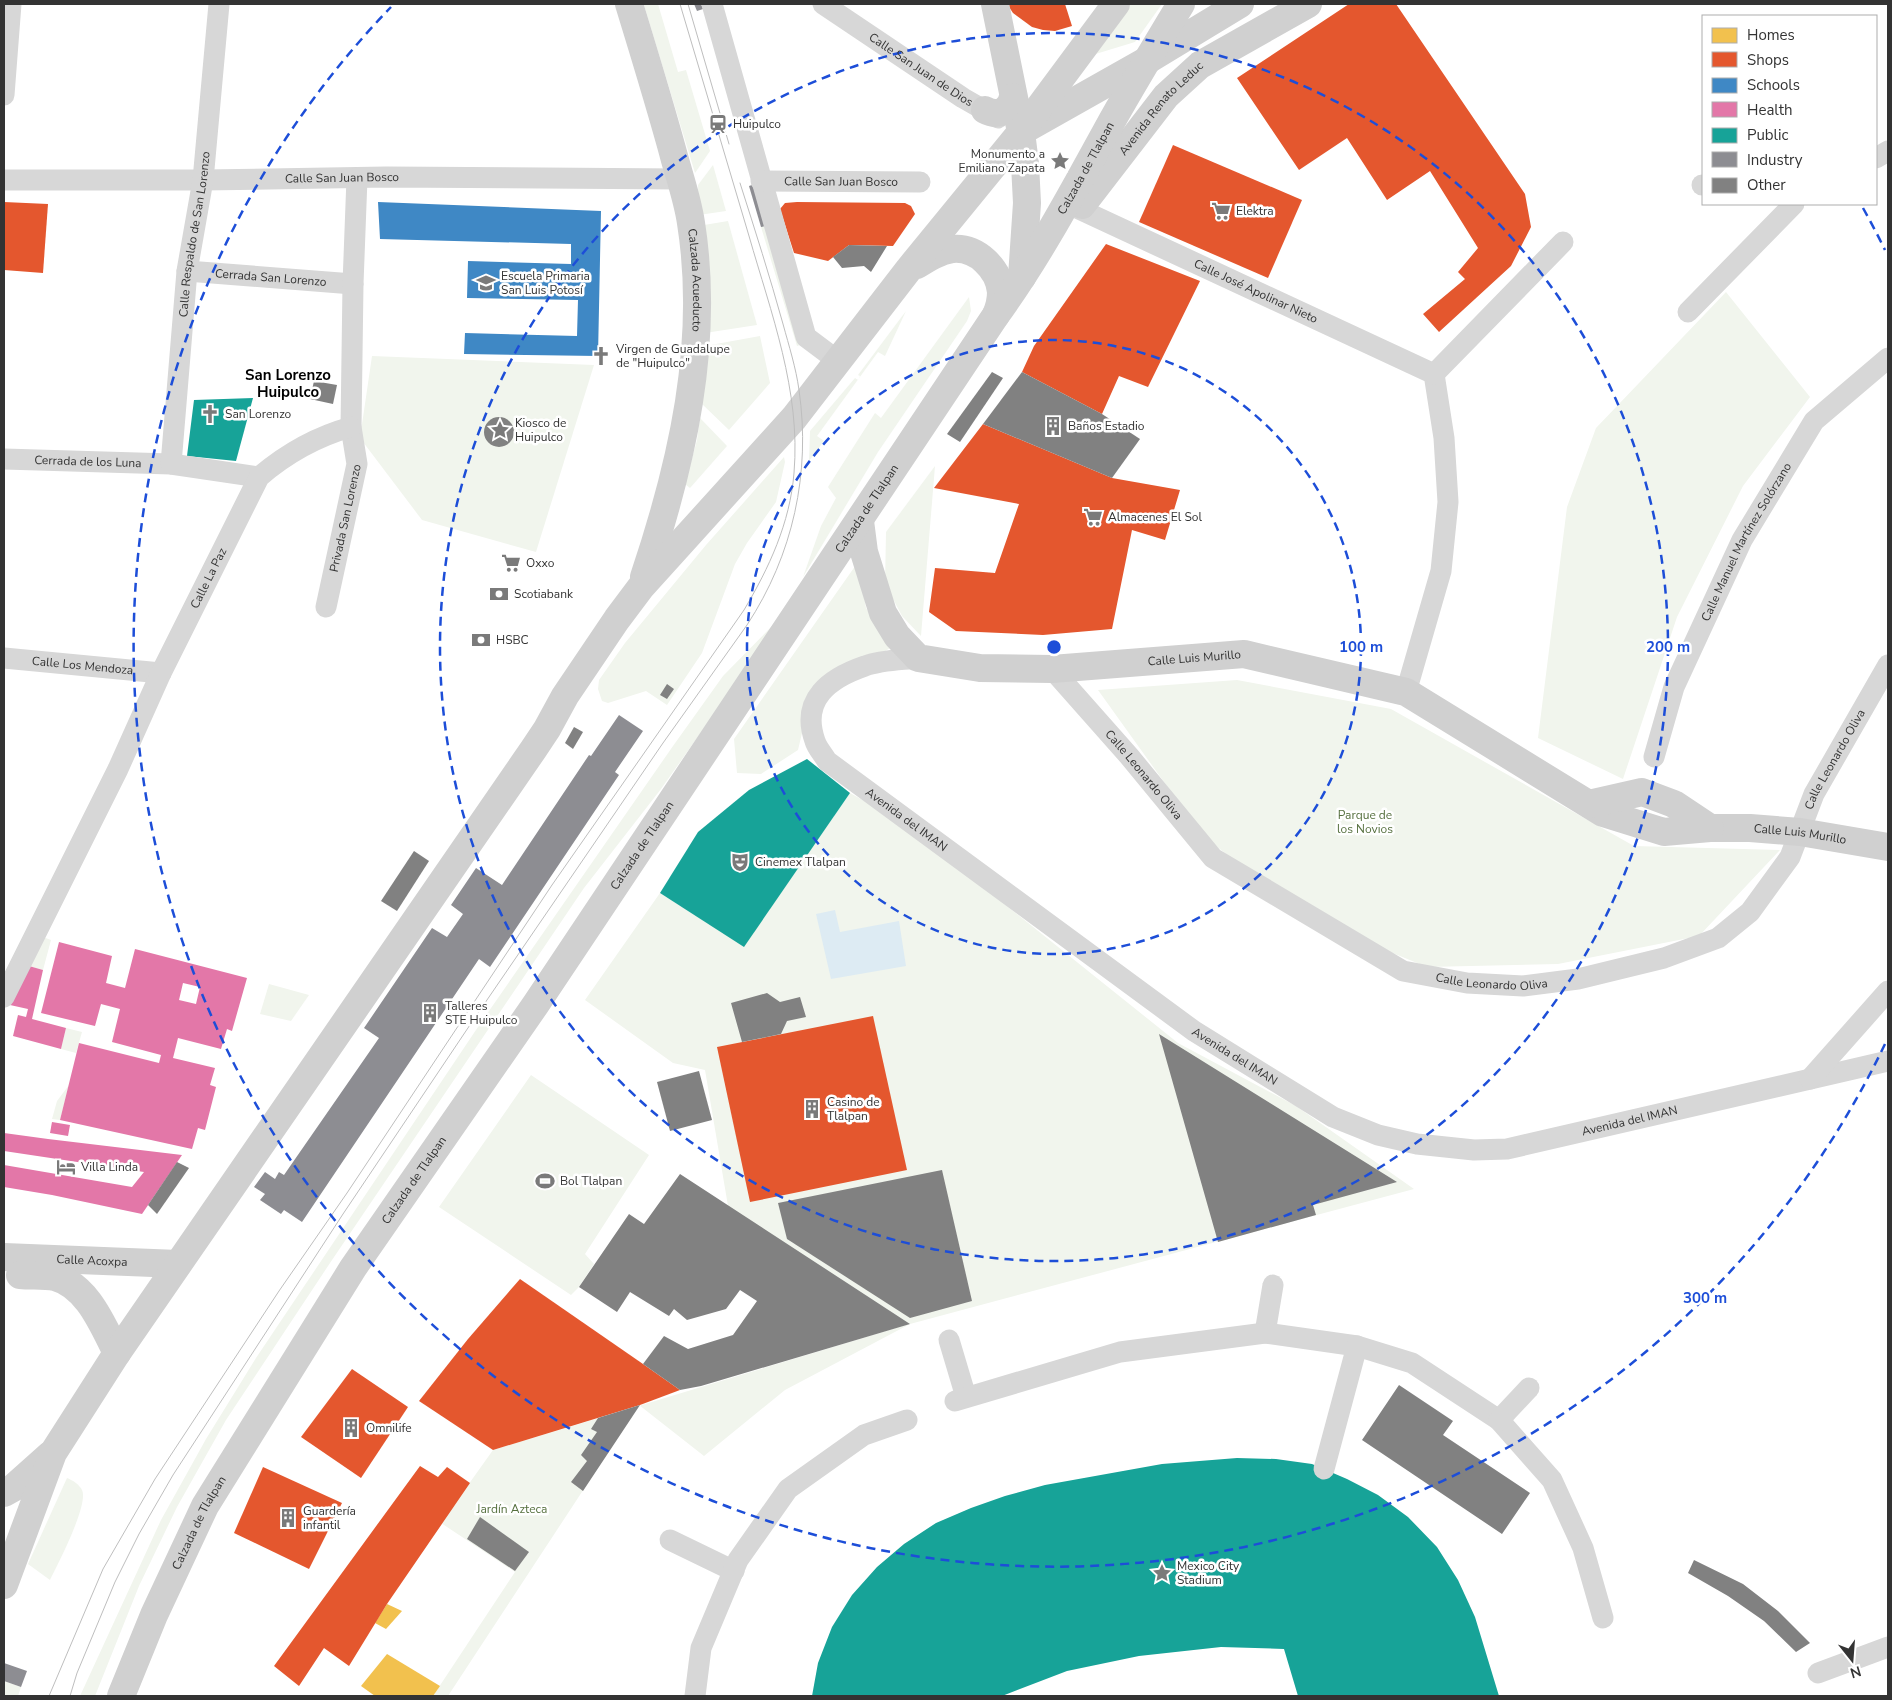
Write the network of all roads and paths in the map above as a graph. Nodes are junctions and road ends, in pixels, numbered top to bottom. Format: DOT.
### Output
graph roads {
  1 [pos="11,4"];
  2 [pos="219,4"];
  3 [pos="629,4"];
  4 [pos="712,4"];
  5 [pos="822,4"];
  6 [pos="995,4"];
  7 [pos="1116,4"];
  8 [pos="1181,4"];
  9 [pos="1240,4"];
  10 [pos="1308,4"];
  11 [pos="1146,61"];
  12 [pos="4,95"];
  13 [pos="1013,97"];
  14 [pos="985,110"];
  15 [pos="1021,132"];
  16 [pos="1888,151"];
  17 [pos="1877,157"];
  18 [pos="357,178"];
  19 [pos="680,179"];
  20 [pos="4,180"];
  21 [pos="203,180"];
  22 [pos="761,181"];
  23 [pos="920,182"];
  24 [pos="1793,205"];
  25 [pos="1079,208"];
  26 [pos="1563,242"];
  27 [pos="1042,248"];
  28 [pos="909,269"];
  29 [pos="187,271"];
  30 [pos="1022,280"];
  31 [pos="353,284"];
  32 [pos="1688,312"];
  33 [pos="996,315"];
  34 [pos="1888,358"];
  35 [pos="838,361"];
  36 [pos="1434,374"];
  37 [pos="351,427"];
  38 [pos="4,459"];
  39 [pos="172,464"];
  40 [pos="259,477"];
  41 [pos="860,521"];
  42 [pos="640,587"];
  43 [pos="326,607"];
  44 [pos="4,658"];
  45 [pos="918,658"];
  46 [pos="1888,664"];
  47 [pos="1052,669"];
  48 [pos="161,673"];
  49 [pos="1406,692"];
  50 [pos="1654,757"];
  51 [pos="1800,832"];
  52 [pos="1888,847"];
  53 [pos="1888,992"];
  54 [pos="4,997"];
  55 [pos="1888,1061"];
  56 [pos="1810,1079"];
  57 [pos="4,1257"];
  58 [pos="178,1264"];
  59 [pos="4,1274"];
  60 [pos="1273,1285"];
  61 [pos="1265,1333"];
  62 [pos="949,1340"];
  63 [pos="1357,1346"];
  64 [pos="117,1353"];
  65 [pos="1529,1388"];
  66 [pos="907,1420"];
  67 [pos="1499,1420"];
  68 [pos="53,1453"];
  69 [pos="1324,1469"];
  70 [pos="4,1493"];
  71 [pos="670,1540"];
  72 [pos="734,1571"];
  73 [pos="4,1585"];
  74 [pos="1603,1618"];
  75 [pos="1888,1646"];
  76 [pos="1818,1674"];
  77 [pos="121,1696"];
  78 [pos="695,1696"];
  1 -- 12 [label="street"];
  2 -- 21 [label="street, Calle Respaldo de San Lorenzo"];
  3 -- 19 [label="main road, Calzada Acueducto"];
  4 -- 22 [label="street"];
  5 -- 14 [label="street, Calle San Juan de Dios"];
  6 -- 13 [label="main road"];
  7 -- 15 [label="main road"];
  8 -- 11 [label="main road, Calzada de Tlalpan"];
  9 -- 11 [label="main road"];
  10 -- 25 [label="main road, Avenida Renato Leduc"];
  11 -- 15 [label="main road"];
  11 -- 27 [label="main road, Calzada de Tlalpan"];
  13 -- 14 [label="main road"];
  13 -- 15 [label="main road"];
  14 -- 15 [label="street, Calle San Juan de Dios"];
  15 -- 28 [label="main road"];
  15 -- 30 [label="main road"];
  16 -- 17 [label="street"];
  18 -- 19 [label="street, Calle San Juan Bosco"];
  18 -- 21 [label="street, Calle San Juan Bosco"];
  18 -- 31 [label="street"];
  19 -- 42 [label="main road, Calzada Acueducto"];
  20 -- 21 [label="street, Calle San Juan Bosco"];
  21 -- 29 [label="street, Calle Respaldo de San Lorenzo"];
  22 -- 23 [label="street, Calle San Juan Bosco"];
  22 -- 35 [label="street"];
  24 -- 32 [label="street"];
  25 -- 27 [label="main road, Avenida Renato Leduc"];
  25 -- 36 [label="street, Calle José Apolinar Nieto"];
  26 -- 36 [label="street"];
  27 -- 30 [label="main road, Calzada de Tlalpan"];
  28 -- 33 [label="main road"];
  28 -- 35 [label="main road"];
  29 -- 31 [label="street, Cerrada San Lorenzo"];
  29 -- 39 [label="street, Calle Respaldo de San Lorenzo"];
  30 -- 33 [label="main road, Calzada de Tlalpan"];
  31 -- 37 [label="street"];
  33 -- 41 [label="main road, Calzada de Tlalpan"];
  34 -- 50 [label="street, Calle Manuel Martínez Solórzano"];
  35 -- 42 [label="main road"];
  36 -- 49 [label="street"];
  37 -- 40 [label="street, Calle La Paz"];
  37 -- 43 [label="street, Privada San Lorenzo"];
  38 -- 39 [label="street, Cerrada de los Luna"];
  39 -- 40 [label="street, Cerrada de los Luna"];
  40 -- 48 [label="street, Calle La Paz"];
  41 -- 45 [label="main road"];
  41 -- 77 [label="main road, Calzada de Tlalpan"];
  42 -- 58 [label="main road"];
  44 -- 48 [label="street, Calle Los Mendoza"];
  45 -- 47 [label="main road, Calle Luis Murillo"];
  45 -- 56 [label="street, Avenida del IMAN"];
  46 -- 51 [label="street, Calle Leonardo Oliva"];
  47 -- 49 [label="main road, Calle Luis Murillo"];
  47 -- 51 [label="street, Calle Leonardo Oliva"];
  48 -- 54 [label="street, Calle La Paz"];
  49 -- 51 [label="main road, Calle Luis Murillo"];
  51 -- 52 [label="main road, Calle Luis Murillo"];
  53 -- 56 [label="street"];
  55 -- 56 [label="street, Avenida del IMAN"];
  57 -- 58 [label="main road, Calle Acoxpa"];
  58 -- 64 [label="main road"];
  59 -- 64 [label="main road, Calle Acoxpa"];
  60 -- 61 [label="street"];
  61 -- 62 [label="street"];
  61 -- 63 [label="street"];
  63 -- 67 [label="street"];
  63 -- 69 [label="street"];
  64 -- 68 [label="main road"];
  65 -- 67 [label="street"];
  66 -- 72 [label="street"];
  67 -- 74 [label="street"];
  68 -- 70 [label="main road"];
  68 -- 73 [label="main road"];
  71 -- 72 [label="street"];
  72 -- 78 [label="street"];
  75 -- 76 [label="street"];
}
